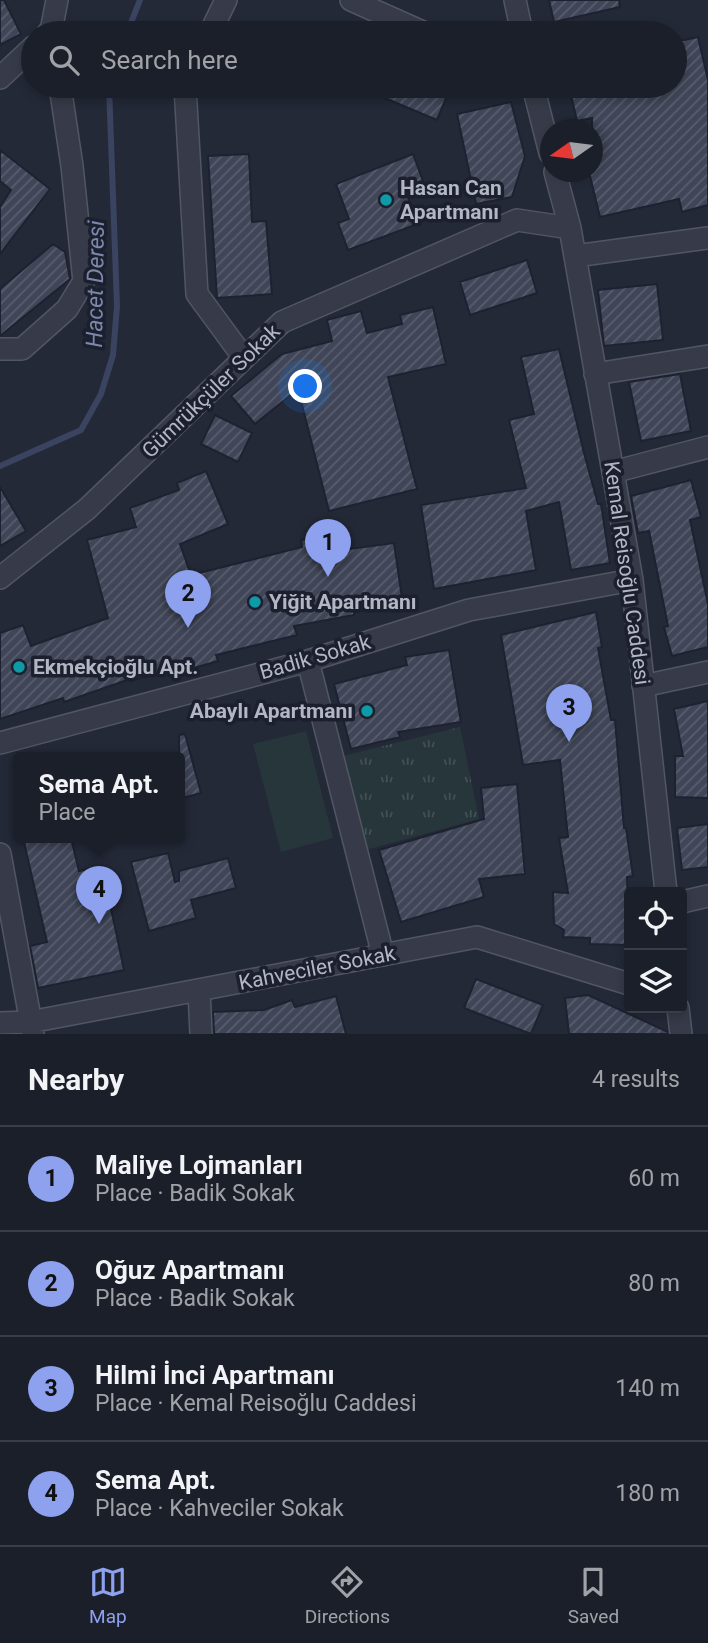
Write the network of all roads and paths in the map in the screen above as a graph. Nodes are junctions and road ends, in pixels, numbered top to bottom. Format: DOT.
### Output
graph roads {
  1 [pos="57,0"];
  2 [pos="226,0"];
  3 [pos="351,0"];
  4 [pos="515,0"];
  5 [pos="52,21"];
  6 [pos="216,21"];
  7 [pos="398,21"];
  8 [pos="519,21"];
  9 [pos="21,58"];
  10 [pos="0,78"];
  11 [pos="62,98"];
  12 [pos="186,98"];
  13 [pos="537,98"];
  14 [pos="542,119"];
  15 [pos="558,182"];
  16 [pos="570,228"];
  17 [pos="708,238"];
  18 [pos="575,256"];
  19 [pos="0,349"];
  20 [pos="708,356"];
  21 [pos="244,358"];
  22 [pos="595,374"];
  23 [pos="708,447"];
  24 [pos="613,472"];
  25 [pos="0,578"];
  26 [pos="632,580"];
  27 [pos="308,661"];
  28 [pos="708,672"];
  29 [pos="643,686"];
  30 [pos="0,743"];
  31 [pos="0,854"];
  32 [pos="665,887"];
  33 [pos="708,896"];
  34 [pos="687,901"];
  35 [pos="383,955"];
  36 [pos="624,982"];
  37 [pos="199,990"];
  38 [pos="679,1013"];
  39 [pos="0,1023"];
  40 [pos="32,1028"];
  41 [pos="201,1034"];
  42 [pos="681,1034"];
  1 -- 5 [label="street"];
  2 -- 6 [label="street"];
  3 -- 7 [label="street"];
  4 -- 8 [label="street"];
  9 -- 10 [label="street"];
  11 -- 19 [label="street"];
  12 -- 21 [label="street"];
  13 -- 14 [label="street"];
  15 -- 16 [label="street, Kemal Reisoğlu Caddesi"];
  16 -- 18 [label="street, Kemal Reisoğlu Caddesi"];
  16 -- 21 [label="street, Gümrükçüler Sokak"];
  17 -- 18 [label="street"];
  18 -- 22 [label="street, Kemal Reisoğlu Caddesi"];
  20 -- 22 [label="street"];
  21 -- 25 [label="street, Gümrükçüler Sokak"];
  22 -- 24 [label="street, Kemal Reisoğlu Caddesi"];
  23 -- 24 [label="street"];
  24 -- 26 [label="street, Kemal Reisoğlu Caddesi"];
  26 -- 27 [label="street, Badik Sokak"];
  26 -- 29 [label="street, Kemal Reisoğlu Caddesi"];
  27 -- 30 [label="street, Badik Sokak"];
  27 -- 35 [label="street"];
  28 -- 29 [label="street"];
  29 -- 32 [label="street, Kemal Reisoğlu Caddesi"];
  31 -- 40 [label="street"];
  33 -- 34 [label="street"];
  35 -- 36 [label="street, Kahveciler Sokak"];
  35 -- 37 [label="street, Kahveciler Sokak"];
  37 -- 40 [label="street, Kahveciler Sokak"];
  37 -- 41 [label="street"];
  38 -- 42 [label="street"];
  39 -- 40 [label="street, Kahveciler Sokak"];
}
